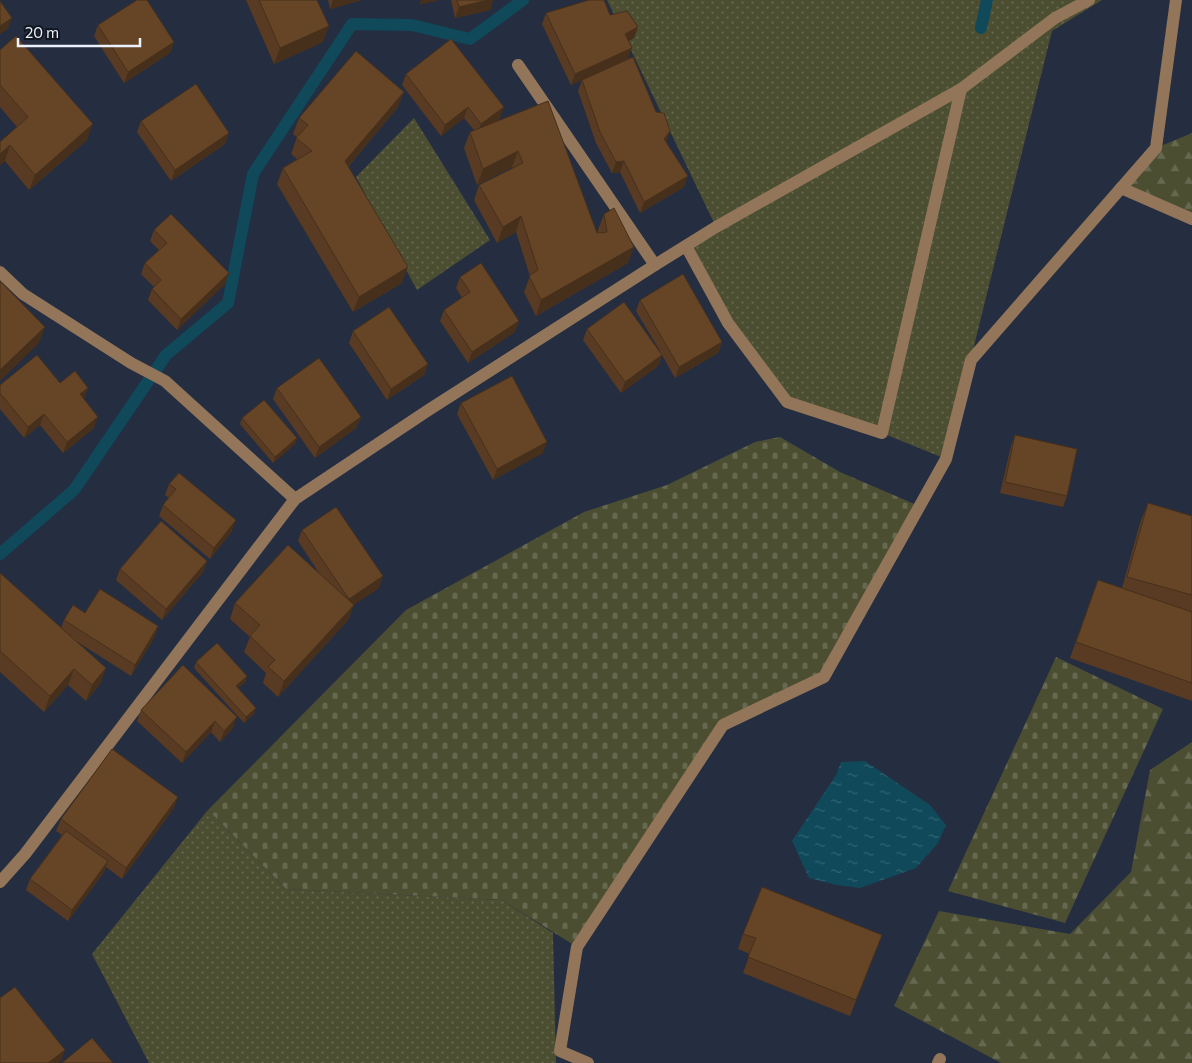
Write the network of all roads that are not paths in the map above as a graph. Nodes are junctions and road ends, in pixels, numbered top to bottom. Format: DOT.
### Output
graph roads {
  1 [pos="1089,0"];
  2 [pos="1176,0"];
  3 [pos="518,65"];
  4 [pos="961,89"];
  5 [pos="1121,188"];
  6 [pos="1192,219"];
  7 [pos="686,246"];
  8 [pos="655,264"];
  9 [pos="0,272"];
  10 [pos="295,499"];
  11 [pos="0,882"];
  12 [pos="588,1063"];
  1 -- 4 [label="street"];
  2 -- 5 [label="street"];
  3 -- 8 [label="street"];
  4 -- 7 [label="street"];
  4 -- 7 [label="street"];
  5 -- 6 [label="street"];
  5 -- 12 [label="street"];
  7 -- 8 [label="street"];
  8 -- 10 [label="street"];
  9 -- 10 [label="street"];
  10 -- 11 [label="street"];
}
